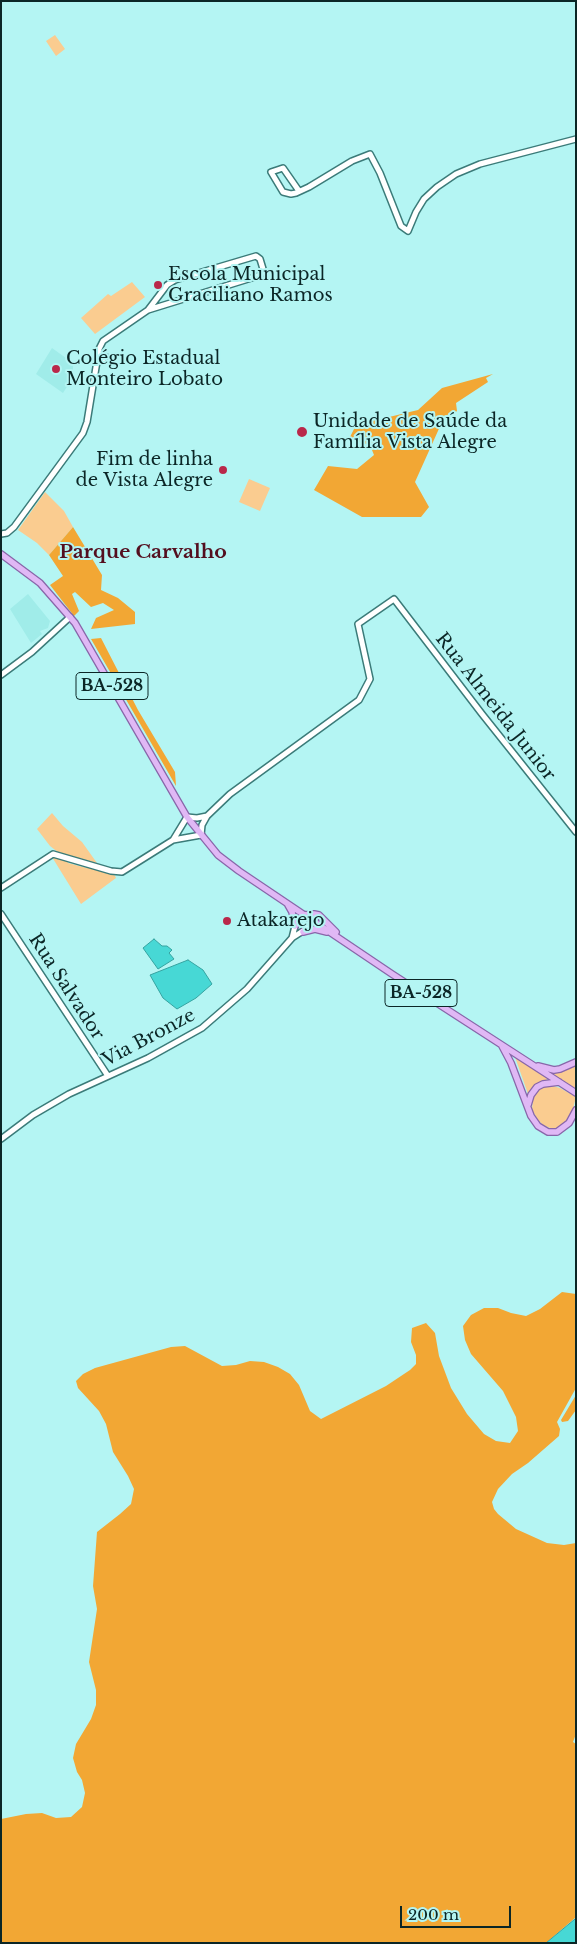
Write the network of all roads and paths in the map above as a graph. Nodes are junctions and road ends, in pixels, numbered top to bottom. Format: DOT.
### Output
graph roads {
  1 [pos="576,139"];
  2 [pos="299,191"];
  3 [pos="148,310"];
  4 [pos="106,357"];
  5 [pos="96,363"];
  6 [pos="1,534"];
  7 [pos="1,554"];
  8 [pos="44,594"];
  9 [pos="57,601"];
  10 [pos="70,616"];
  11 [pos="1,675"];
  12 [pos="207,816"];
  13 [pos="187,817"];
  14 [pos="182,824"];
  15 [pos="576,832"];
  16 [pos="201,835"];
  17 [pos="194,837"];
  18 [pos="173,840"];
  19 [pos="1,888"];
  20 [pos="287,903"];
  21 [pos="1,914"];
  22 [pos="305,914"];
  23 [pos="312,919"];
  24 [pos="295,926"];
  25 [pos="303,932"];
  26 [pos="292,938"];
  27 [pos="342,940"];
  28 [pos="501,1044"];
  29 [pos="576,1062"];
  30 [pos="530,1063"];
  31 [pos="108,1076"];
  32 [pos="559,1082"];
  33 [pos="576,1093"];
  34 [pos="528,1104"];
  35 [pos="576,1110"];
  36 [pos="1,1139"];
  1 -- 2 [label="street"];
  2 -- 2 [label="street"];
  3 -- 3 [label="street"];
  3 -- 5 [label="street"];
  4 -- 5 [label="street"];
  5 -- 6 [label="street"];
  7 -- 9 [label="main road, BA-528"];
  8 -- 9 [label="main road"];
  9 -- 10 [label="main road, BA-528"];
  10 -- 11 [label="street"];
  10 -- 13 [label="main road, BA-528"];
  12 -- 13 [label="street"];
  12 -- 15 [label="street, Rua Almeida Junior"];
  12 -- 16 [label="street"];
  13 -- 14 [label="street"];
  13 -- 16 [label="main road, BA-528"];
  14 -- 17 [label="street"];
  14 -- 18 [label="street"];
  16 -- 17 [label="street"];
  16 -- 20 [label="main road, BA-528"];
  17 -- 18 [label="street"];
  18 -- 19 [label="street"];
  20 -- 22 [label="main road, BA-528"];
  20 -- 24 [label="main road"];
  21 -- 31 [label="street, Rua Salvador"];
  22 -- 23 [label="main road, BA-528"];
  22 -- 24 [label="street, Via Bronze"];
  22 -- 27 [label="main road"];
  23 -- 25 [label="street, Via Bronze"];
  23 -- 27 [label="main road, BA-528"];
  24 -- 26 [label="street, Via Bronze"];
  25 -- 26 [label="street, Via Bronze"];
  25 -- 27 [label="main road"];
  26 -- 31 [label="street, Via Bronze"];
  27 -- 28 [label="main road, BA-528"];
  28 -- 30 [label="main road, BA-528"];
  28 -- 34 [label="main road"];
  29 -- 30 [label="main road"];
  30 -- 32 [label="main road, BA-528"];
  31 -- 36 [label="street, Via Bronze"];
  32 -- 33 [label="main road, BA-528"];
  32 -- 34 [label="main road"];
  34 -- 35 [label="main road"];
}
